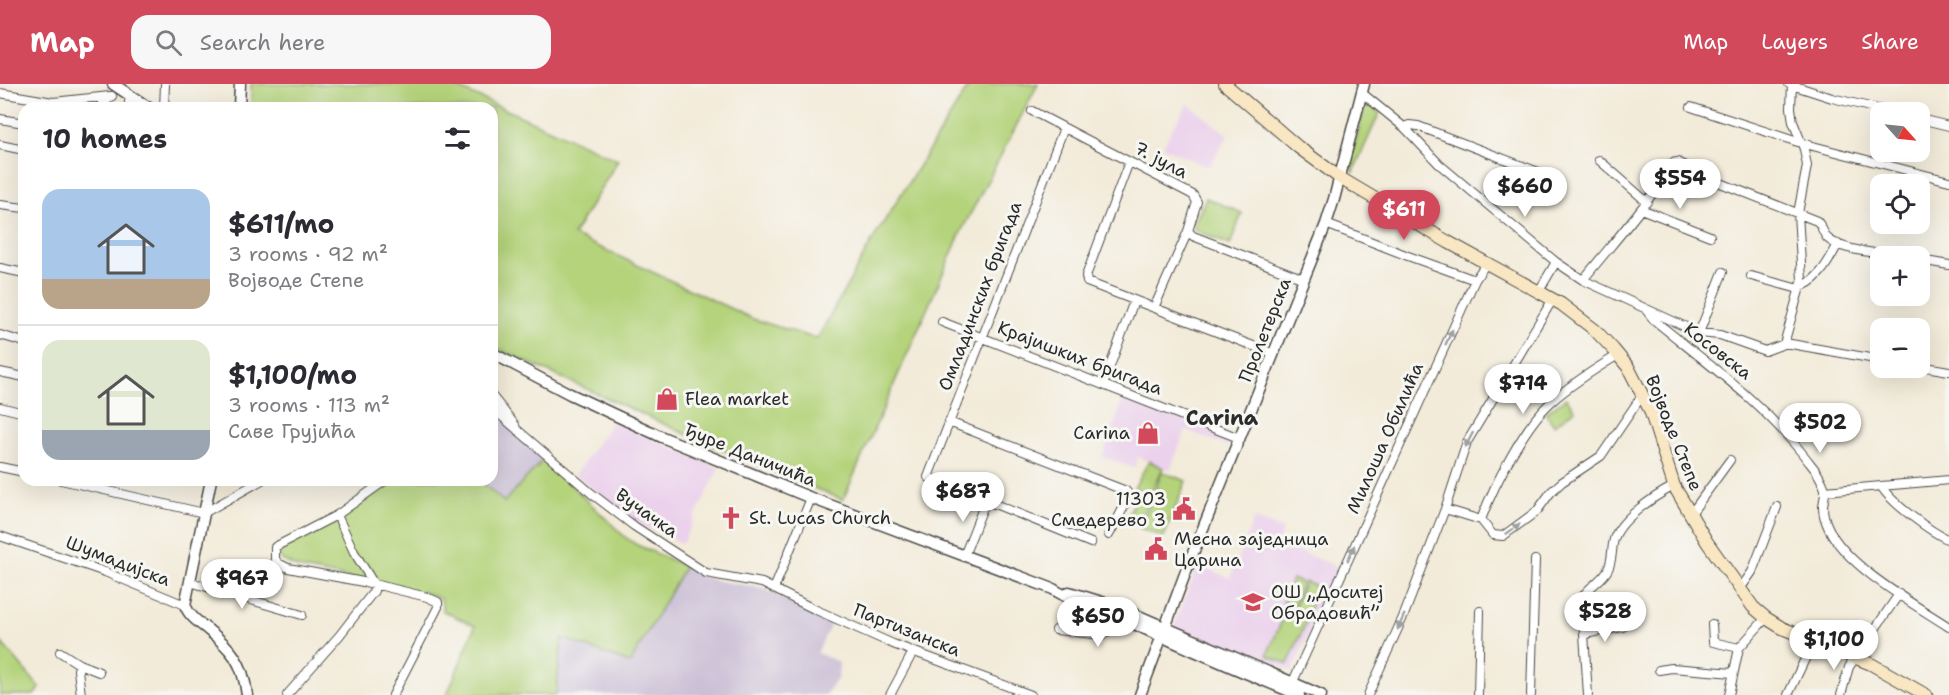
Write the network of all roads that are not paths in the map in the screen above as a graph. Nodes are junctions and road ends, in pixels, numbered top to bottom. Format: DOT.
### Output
graph roads {
  1 [pos="165,84"];
  2 [pos="240,84"];
  3 [pos="1225,84"];
  4 [pos="1791,84"];
  5 [pos="118,85"];
  6 [pos="1363,88"];
  7 [pos="0,93"];
  8 [pos="110,96"];
  9 [pos="130,96"];
  10 [pos="104,102"];
  11 [pos="129,102"];
  12 [pos="140,102"];
  13 [pos="164,102"];
  14 [pos="239,102"];
  15 [pos="1691,107"];
  16 [pos="1870,107"];
  17 [pos="1032,111"];
  18 [pos="0,119"];
  19 [pos="1930,121"];
  20 [pos="18,122"];
  21 [pos="1949,126"];
  22 [pos="1064,128"];
  23 [pos="1405,128"];
  24 [pos="1801,143"];
  25 [pos="0,145"];
  26 [pos="18,149"];
  27 [pos="1599,160"];
  28 [pos="1129,162"];
  29 [pos="1546,175"];
  30 [pos="1340,178"];
  31 [pos="1949,181"];
  32 [pos="0,205"];
  33 [pos="1644,205"];
  34 [pos="18,207"];
  35 [pos="1798,213"];
  36 [pos="1326,224"];
  37 [pos="1188,231"];
  38 [pos="1710,236"];
  39 [pos="1838,244"];
  40 [pos="1870,251"];
  41 [pos="1556,261"];
  42 [pos="1486,262"];
  43 [pos="1930,262"];
  44 [pos="1949,265"];
  45 [pos="0,268"];
  46 [pos="18,272"];
  47 [pos="1723,272"];
  48 [pos="1750,276"];
  49 [pos="1304,279"];
  50 [pos="1475,280"];
  51 [pos="1583,280"];
  52 [pos="1801,287"];
  53 [pos="1539,291"];
  54 [pos="1553,300"];
  55 [pos="1134,301"];
  56 [pos="1154,308"];
  57 [pos="1646,309"];
  58 [pos="942,322"];
  59 [pos="1699,333"];
  60 [pos="0,335"];
  61 [pos="981,339"];
  62 [pos="18,340"];
  63 [pos="1784,344"];
  64 [pos="1274,354"];
  65 [pos="1618,355"];
  66 [pos="498,357"];
  67 [pos="1870,358"];
  68 [pos="1930,368"];
  69 [pos="1949,371"];
  70 [pos="0,372"];
  71 [pos="18,376"];
  72 [pos="1103,385"];
  73 [pos="1643,394"];
  74 [pos="498,402"];
  75 [pos="0,407"];
  76 [pos="18,412"];
  77 [pos="498,413"];
  78 [pos="949,422"];
  79 [pos="519,430"];
  80 [pos="1239,438"];
  81 [pos="1730,460"];
  82 [pos="0,467"];
  83 [pos="18,471"];
  84 [pos="1949,480"];
  85 [pos="87,486"];
  86 [pos="210,486"];
  87 [pos="251,486"];
  88 [pos="378,486"];
  89 [pos="1674,486"];
  90 [pos="1881,486"];
  91 [pos="1825,491"];
  92 [pos="811,498"];
  93 [pos="986,500"];
  94 [pos="1777,507"];
  95 [pos="1445,510"];
  96 [pos="204,513"];
  97 [pos="1690,514"];
  98 [pos="337,515"];
  99 [pos="1481,520"];
  100 [pos="1109,535"];
  101 [pos="0,536"];
  102 [pos="1949,540"];
  103 [pos="1091,543"];
  104 [pos="964,556"];
  105 [pos="1535,560"];
  106 [pos="190,582"];
  107 [pos="374,584"];
  108 [pos="774,589"];
  109 [pos="1053,589"];
  110 [pos="1740,589"];
  111 [pos="1899,594"];
  112 [pos="185,605"];
  113 [pos="1480,611"];
  114 [pos="1112,614"];
  115 [pos="302,615"];
  116 [pos="1766,618"];
  117 [pos="1712,624"];
  118 [pos="1623,627"];
  119 [pos="1949,627"];
  120 [pos="1056,630"];
  121 [pos="1163,632"];
  122 [pos="1584,634"];
  123 [pos="1812,642"];
  124 [pos="1739,648"];
  125 [pos="60,652"];
  126 [pos="913,652"];
  127 [pos="1855,657"];
  128 [pos="79,664"];
  129 [pos="1659,670"];
  130 [pos="99,672"];
  131 [pos="1733,673"];
  132 [pos="1292,691"];
  133 [pos="1011,692"];
  134 [pos="81,695"];
  135 [pos="247,695"];
  136 [pos="287,695"];
  137 [pos="393,695"];
  138 [pos="890,695"];
  139 [pos="1031,695"];
  140 [pos="1140,695"];
  141 [pos="1321,695"];
  142 [pos="1368,695"];
  143 [pos="1478,695"];
  144 [pos="1531,695"];
  145 [pos="1588,695"];
  146 [pos="1729,695"];
  147 [pos="1788,695"];
  148 [pos="1841,695"];
  149 [pos="1926,695"];
  1 -- 13 [label="street"];
  2 -- 14 [label="street"];
  3 -- 30 [label="main road, Војводе Степе"];
  4 -- 16 [label="street"];
  4 -- 24 [label="street"];
  5 -- 8 [label="street"];
  5 -- 9 [label="street"];
  6 -- 23 [label="street, Косовска"];
  6 -- 30 [label="street, Пролетерска"];
  7 -- 8 [label="street"];
  8 -- 10 [label="street"];
  9 -- 11 [label="street"];
  9 -- 12 [label="street"];
  15 -- 24 [label="street"];
  17 -- 22 [label="street, 7. јула"];
  18 -- 20 [label="street"];
  19 -- 21 [label="street"];
  22 -- 28 [label="street, 7. јула"];
  22 -- 61 [label="street, Омладинских бригада"];
  23 -- 29 [label="street"];
  23 -- 41 [label="street, Косовска"];
  24 -- 31 [label="street"];
  24 -- 35 [label="street"];
  25 -- 26 [label="street"];
  27 -- 33 [label="street"];
  28 -- 37 [label="street, 7. јула"];
  28 -- 55 [label="street"];
  30 -- 36 [label="street, Пролетерска"];
  30 -- 42 [label="main road, Војводе Степе"];
  32 -- 34 [label="street"];
  33 -- 35 [label="street"];
  33 -- 38 [label="street"];
  33 -- 51 [label="street"];
  35 -- 39 [label="street"];
  35 -- 52 [label="street"];
  36 -- 49 [label="street, Пролетерска"];
  36 -- 50 [label="street"];
  37 -- 49 [label="street"];
  37 -- 56 [label="street"];
  39 -- 40 [label="street"];
  39 -- 52 [label="street"];
  41 -- 51 [label="street, Косовска"];
  41 -- 53 [label="street"];
  42 -- 50 [label="street, Милоша Обилића"];
  42 -- 53 [label="main road, Војводе Степе"];
  43 -- 44 [label="street"];
  45 -- 46 [label="street"];
  47 -- 59 [label="street"];
  48 -- 52 [label="street"];
  49 -- 64 [label="street, Пролетерска"];
  132 -- 50 [label="street, Милоша Обилића, one-way"];
  51 -- 57 [label="street, Косовска"];
  52 -- 63 [label="street"];
  53 -- 54 [label="main road, Војводе Степе"];
  54 -- 65 [label="main road, Војводе Степе"];
  54 -- 95 [label="street, one-way"];
  55 -- 56 [label="street"];
  55 -- 72 [label="street"];
  56 -- 64 [label="street"];
  57 -- 59 [label="street, Косовска"];
  57 -- 91 [label="street, Косовска"];
  58 -- 61 [label="street, Крајишких бригада"];
  59 -- 63 [label="street, Косовска"];
  60 -- 62 [label="street"];
  61 -- 72 [label="street, Крајишких бригада"];
  61 -- 78 [label="street, Омладинских бригада"];
  63 -- 67 [label="street, Косовска"];
  64 -- 80 [label="street, Пролетерска"];
  65 -- 73 [label="main road, Војводе Степе"];
  65 -- 99 [label="street"];
  66 -- 92 [label="street, Ђуре Даничића"];
  68 -- 69 [label="street"];
  70 -- 71 [label="street"];
  72 -- 80 [label="street, Крајишких бригада"];
  73 -- 89 [label="main road, Војводе Степе"];
  99 -- 73 [label="street, one-way"];
  74 -- 79 [label="street, Вучачка"];
  75 -- 76 [label="street"];
  77 -- 79 [label="street, Вучачка"];
  78 -- 93 [label="street, Омладинских бригада"];
  78 -- 100 [label="street"];
  79 -- 108 [label="street, Вучачка"];
  80 -- 121 [label="street, Пролетерска"];
  81 -- 97 [label="street"];
  82 -- 83 [label="street"];
  84 -- 90 [label="street"];
  85 -- 96 [label="street"];
  86 -- 96 [label="street"];
  87 -- 96 [label="street"];
  88 -- 98 [label="street"];
  89 -- 97 [label="main road, Војводе Степе"];
  89 -- 122 [label="street"];
  90 -- 91 [label="street"];
  90 -- 102 [label="street"];
  91 -- 111 [label="street, Косовска"];
  92 -- 104 [label="street, Ђуре Даничића"];
  92 -- 108 [label="street"];
  93 -- 103 [label="street"];
  93 -- 104 [label="street"];
  94 -- 110 [label="street"];
  95 -- 99 [label="street"];
  95 -- 142 [label="street, one-way"];
  96 -- 106 [label="street"];
  97 -- 110 [label="main road, Војводе Степе"];
  98 -- 107 [label="street"];
  98 -- 107 [label="street"];
  101 -- 112 [label="street, Шумадијска"];
  104 -- 109 [label="street, Ђуре Даничића"];
  105 -- 144 [label="street"];
  106 -- 112 [label="street"];
  106 -- 115 [label="street"];
  107 -- 136 [label="street"];
  107 -- 137 [label="street"];
  108 -- 126 [label="street, Партизанска"];
  109 -- 114 [label="street, Ђуре Даничића"];
  109 -- 121 [label="street, Ђуре Даничића"];
  110 -- 116 [label="main road, Војводе Степе"];
  111 -- 119 [label="street, Косовска"];
  111 -- 127 [label="street"];
  112 -- 135 [label="street, Шумадијска"];
  113 -- 143 [label="street"];
  114 -- 120 [label="street"];
  114 -- 121 [label="street, Ђуре Даничића"];
  116 -- 123 [label="main road, Војводе Степе"];
  116 -- 124 [label="street"];
  117 -- 124 [label="street"];
  118 -- 122 [label="street"];
  121 -- 132 [label="street, Ђуре Даничића"];
  121 -- 140 [label="street, Пролетерска"];
  122 -- 145 [label="street"];
  123 -- 127 [label="main road, Војводе Степе"];
  123 -- 147 [label="street"];
  124 -- 131 [label="street"];
  125 -- 128 [label="street"];
  126 -- 133 [label="street, Партизанска"];
  126 -- 138 [label="street"];
  127 -- 148 [label="street"];
  127 -- 149 [label="main road, Војводе Степе"];
  128 -- 130 [label="street"];
  128 -- 134 [label="street"];
  129 -- 131 [label="street"];
  131 -- 146 [label="street"];
  132 -- 141 [label="street, Ђуре Даничића"];
  133 -- 139 [label="street, Партизанска"];
}
